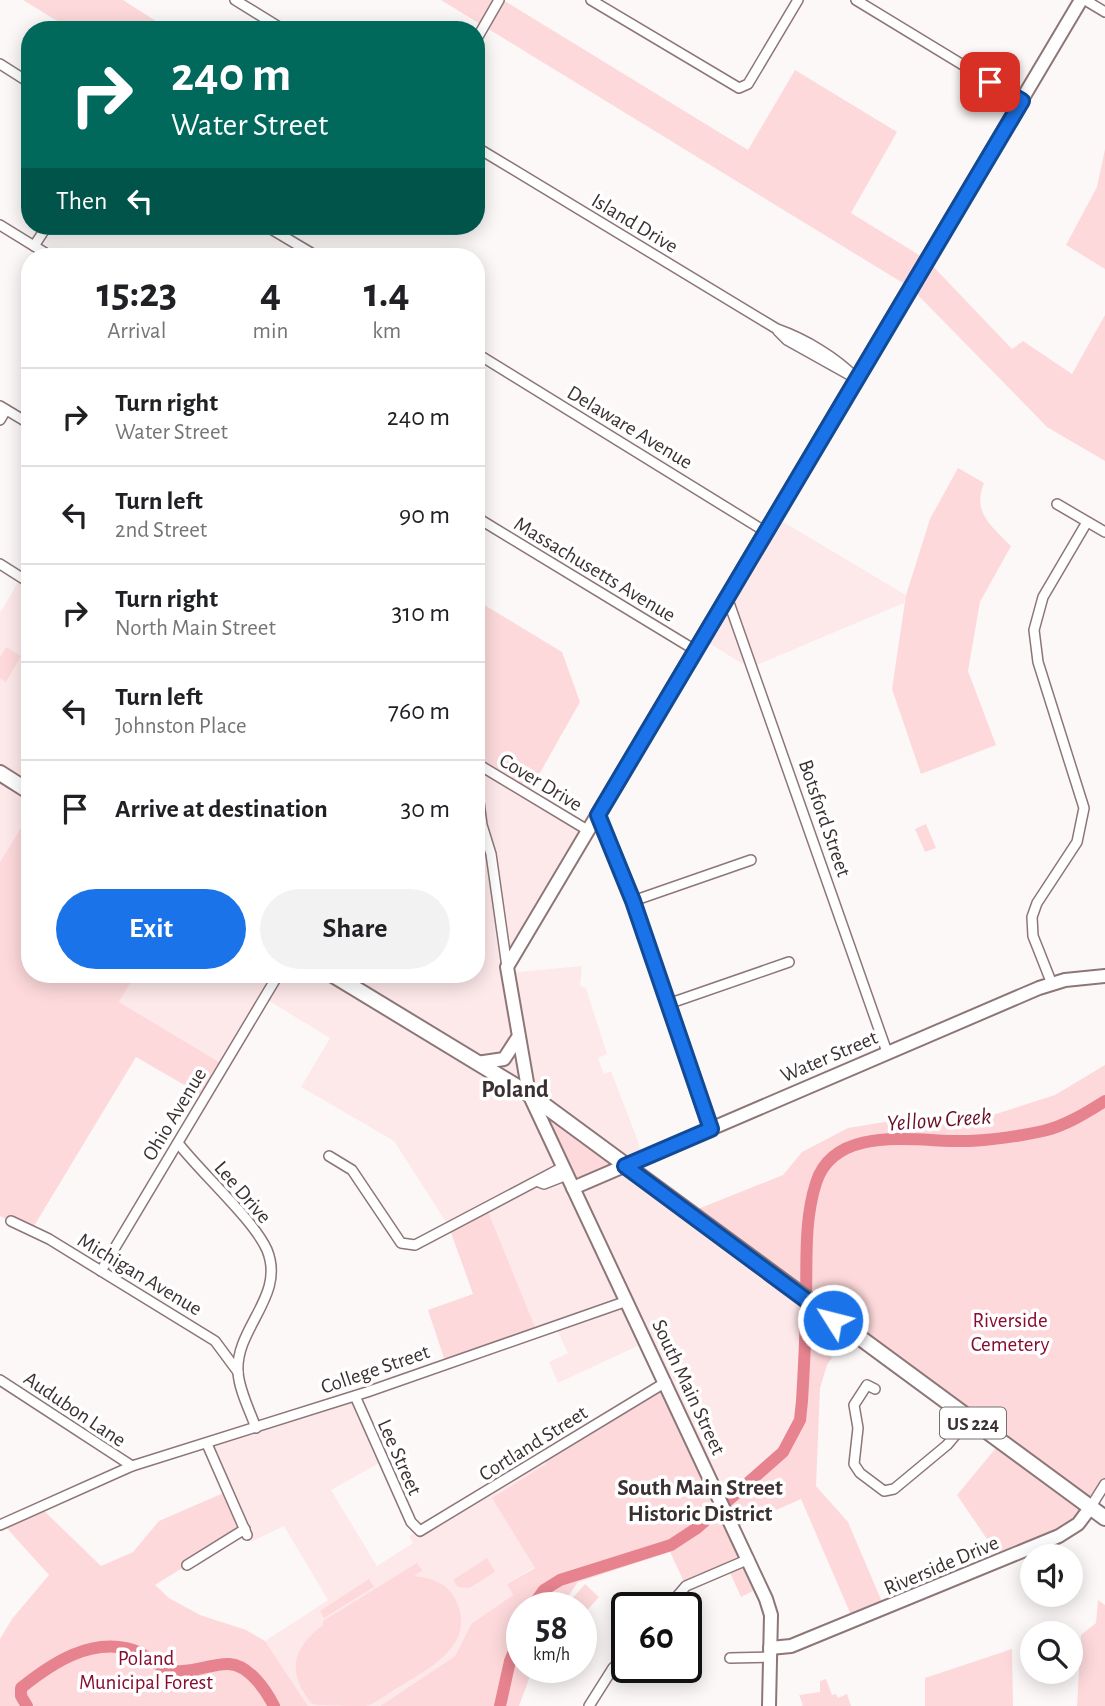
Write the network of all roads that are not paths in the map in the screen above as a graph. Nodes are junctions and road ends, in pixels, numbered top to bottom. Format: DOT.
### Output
graph roads {
  1 [pos="235,0"];
  2 [pos="499,0"];
  3 [pos="591,0"];
  4 [pos="798,0"];
  5 [pos="856,0"];
  6 [pos="1083,0"];
  7 [pos="1105,12"];
  8 [pos="269,21"];
  9 [pos="485,24"];
  10 [pos="0,64"];
  11 [pos="21,77"];
  12 [pos="1022,101"];
  13 [pos="485,151"];
  14 [pos="0,225"];
  15 [pos="41,235"];
  16 [pos="281,235"];
  17 [pos="34,246"];
  18 [pos="37,248"];
  19 [pos="303,248"];
  20 [pos="485,359"];
  21 [pos="857,379"];
  22 [pos="3,408"];
  23 [pos="21,419"];
  24 [pos="0,420"];
  25 [pos="1057,504"];
  26 [pos="485,522"];
  27 [pos="1087,522"];
  28 [pos="766,531"];
  29 [pos="1105,533"];
  30 [pos="0,564"];
  31 [pos="21,577"];
  32 [pos="727,597"];
  33 [pos="695,650"];
  34 [pos="485,768"];
  35 [pos="0,773"];
  36 [pos="21,786"];
  37 [pos="598,815"];
  38 [pos="589,831"];
  39 [pos="485,835"];
  40 [pos="751,860"];
  41 [pos="633,901"];
  42 [pos="789,962"];
  43 [pos="506,967"];
  44 [pos="1105,976"];
  45 [pos="273,983"];
  46 [pos="346,983"];
  47 [pos="1052,984"];
  48 [pos="668,1004"];
  49 [pos="517,1039"];
  50 [pos="887,1052"];
  51 [pos="477,1063"];
  52 [pos="529,1094"];
  53 [pos="711,1129"];
  54 [pos="177,1143"];
  55 [pos="329,1156"];
  56 [pos="625,1166"];
  57 [pos="565,1171"];
  58 [pos="573,1188"];
  59 [pos="10,1221"];
  60 [pos="101,1271"];
  61 [pos="627,1301"];
  62 [pos="238,1372"];
  63 [pos="0,1380"];
  64 [pos="666,1382"];
  65 [pos="875,1389"];
  66 [pos="355,1396"];
  67 [pos="969,1419"];
  68 [pos="256,1428"];
  69 [pos="207,1444"];
  70 [pos="132,1466"];
  71 [pos="1105,1484"];
  72 [pos="1090,1508"];
  73 [pos="1105,1518"];
  74 [pos="0,1525"];
  75 [pos="418,1530"];
  76 [pos="749,1559"];
  77 [pos="187,1565"];
  78 [pos="681,1592"];
  79 [pos="770,1653"];
  80 [pos="730,1658"];
  81 [pos="611,1671"];
  82 [pos="589,1706"];
  83 [pos="769,1706"];
  1 -- 8 [label="street"];
  2 -- 9 [label="street"];
  3 -- 4 [label="street"];
  5 -- 12 [label="street"];
  6 -- 7 [label="street"];
  6 -- 12 [label="main road"];
  10 -- 11 [label="street"];
  12 -- 21 [label="main road"];
  13 -- 21 [label="street, Island Drive"];
  14 -- 17 [label="street"];
  15 -- 17 [label="street"];
  16 -- 19 [label="street"];
  17 -- 18 [label="street"];
  20 -- 28 [label="street, Delaware Avenue"];
  21 -- 28 [label="main road"];
  22 -- 23 [label="street"];
  22 -- 24 [label="street"];
  25 -- 27 [label="street"];
  26 -- 33 [label="street, Massachusetts Avenue"];
  27 -- 29 [label="street"];
  27 -- 47 [label="street"];
  28 -- 32 [label="main road"];
  30 -- 31 [label="street"];
  32 -- 33 [label="main road"];
  32 -- 50 [label="street, Botsford Street"];
  33 -- 37 [label="main road"];
  34 -- 38 [label="street, Cover Drive"];
  35 -- 36 [label="main road"];
  37 -- 38 [label="main road"];
  37 -- 41 [label="street"];
  38 -- 43 [label="main road"];
  39 -- 43 [label="street"];
  40 -- 41 [label="street"];
  41 -- 48 [label="street"];
  42 -- 48 [label="street"];
  43 -- 49 [label="main road, South Main Street"];
  44 -- 47 [label="main road, Water Street"];
  45 -- 54 [label="street, Ohio Avenue"];
  46 -- 51 [label="main road, US 224"];
  47 -- 50 [label="main road, Water Street"];
  48 -- 53 [label="street"];
  49 -- 51 [label="main road"];
  49 -- 52 [label="main road, South Main Street"];
  50 -- 53 [label="main road, Water Street"];
  51 -- 52 [label="main road, US 224"];
  52 -- 56 [label="main road, US 224"];
  52 -- 57 [label="main road, South Main Street"];
  53 -- 56 [label="main road, Water Street"];
  54 -- 60 [label="street, Ohio Avenue"];
  54 -- 62 [label="street, Lee Drive"];
  55 -- 57 [label="street"];
  56 -- 58 [label="main road, Water Street"];
  56 -- 67 [label="main road, US 224"];
  57 -- 58 [label="main road, South Main Street"];
  58 -- 61 [label="main road, South Main Street"];
  59 -- 60 [label="street, Michigan Avenue"];
  60 -- 62 [label="street, Michigan Avenue"];
  61 -- 64 [label="main road, South Main Street"];
  61 -- 66 [label="street, College Street"];
  62 -- 68 [label="street"];
  63 -- 70 [label="street, Audubon Lane"];
  64 -- 75 [label="street, Cortland Street"];
  64 -- 76 [label="main road, South Main Street"];
  65 -- 67 [label="street"];
  66 -- 68 [label="street, College Street"];
  66 -- 75 [label="street, Lee Street"];
  67 -- 72 [label="main road, US 224"];
  68 -- 69 [label="street, College Street"];
  69 -- 70 [label="street, College Street"];
  69 -- 77 [label="street"];
  70 -- 74 [label="street, College Street"];
  71 -- 72 [label="street, Riverside Drive"];
  72 -- 73 [label="main road, US 224"];
  72 -- 79 [label="main road, Riverside Drive"];
  76 -- 78 [label="street"];
  76 -- 79 [label="main road, South Main Street"];
  79 -- 80 [label="street"];
  79 -- 83 [label="main road, South Main Street"];
  81 -- 82 [label="street"];
}
